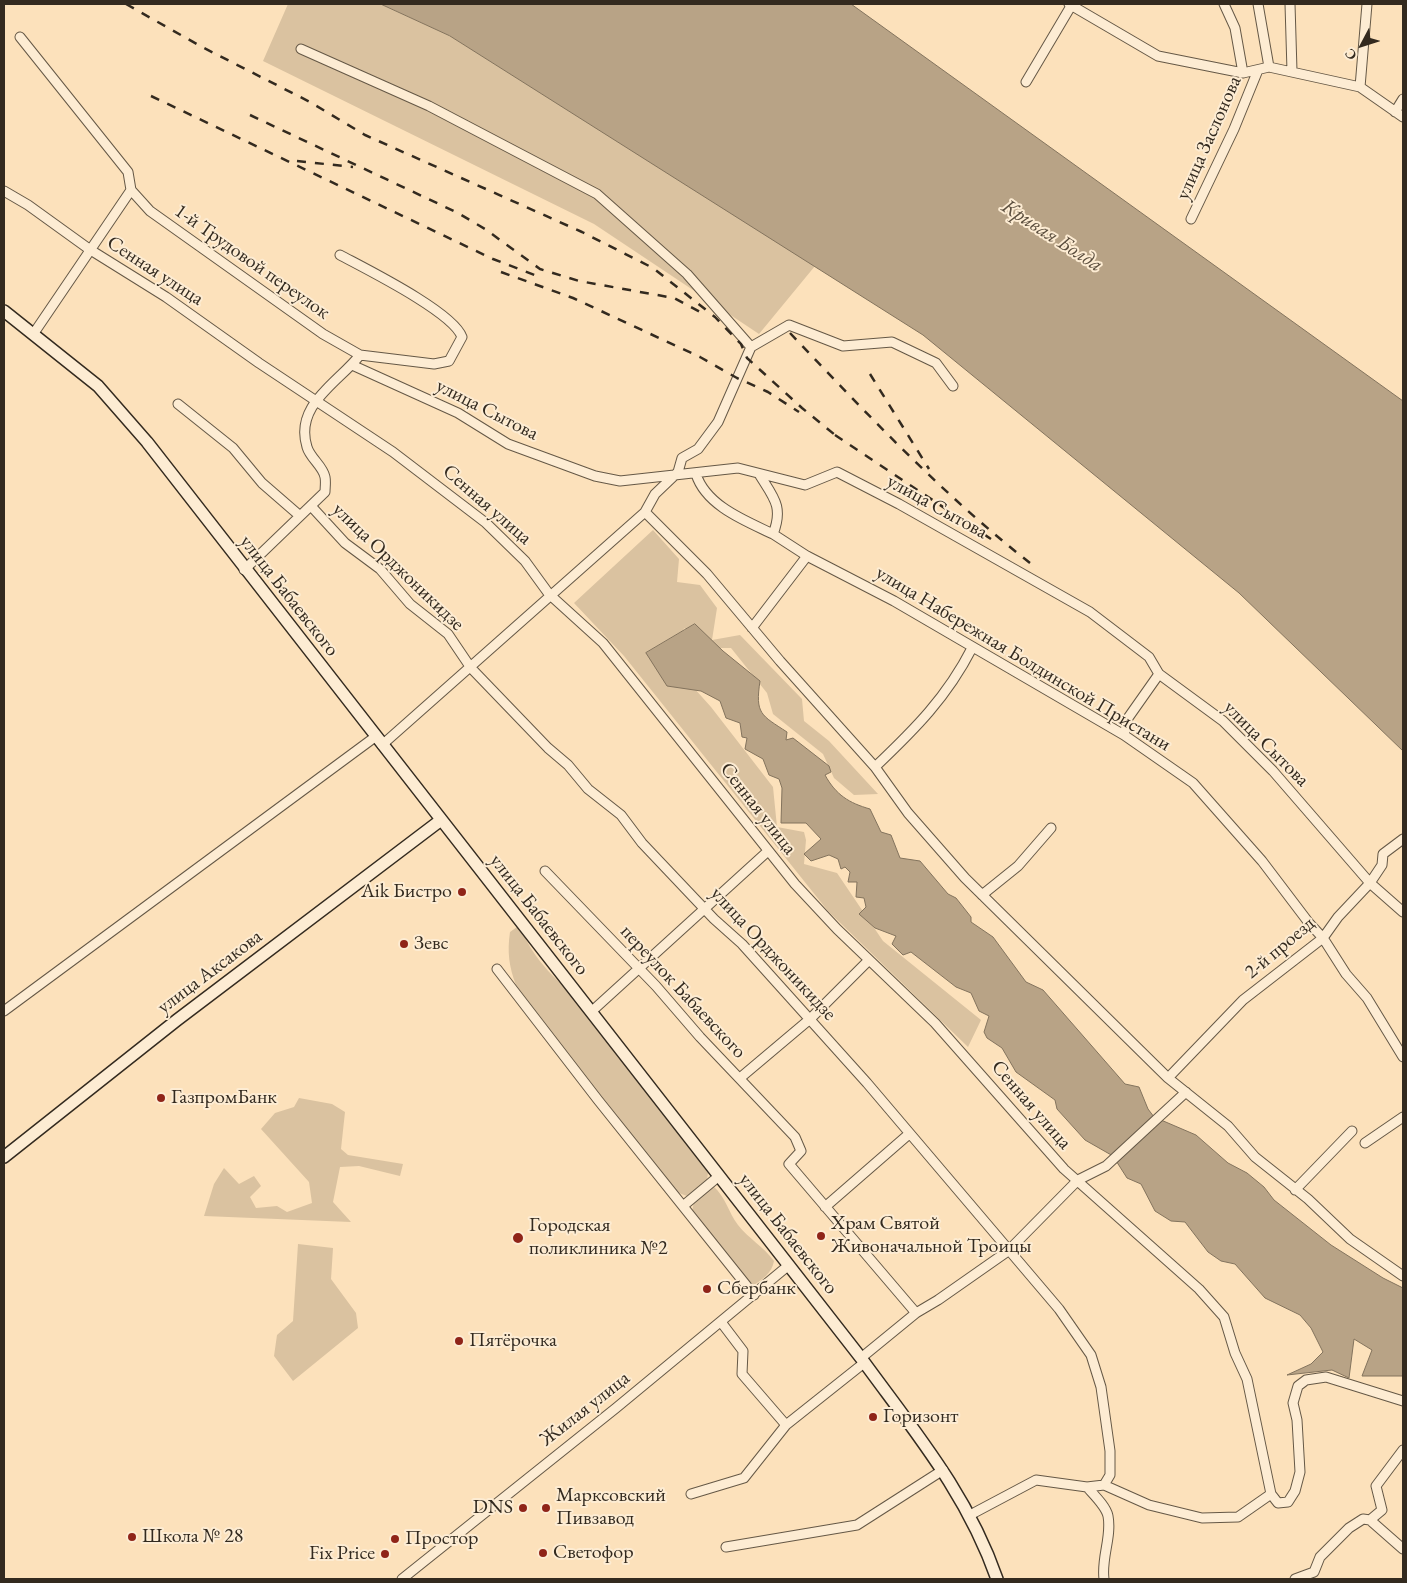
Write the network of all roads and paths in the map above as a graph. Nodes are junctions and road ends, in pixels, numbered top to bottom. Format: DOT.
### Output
graph roads {
  1 [pos="1224,4"];
  2 [pos="1258,4"];
  3 [pos="1290,4"];
  4 [pos="1366,4"];
  5 [pos="1070,5"];
  6 [pos="20,37"];
  7 [pos="301,49"];
  8 [pos="1269,67"];
  9 [pos="1258,70"];
  10 [pos="1292,71"];
  11 [pos="1243,73"];
  12 [pos="1026,82"];
  13 [pos="1360,86"];
  14 [pos="1403,99"];
  15 [pos="1399,114"];
  16 [pos="131,190"];
  17 [pos="4,191"];
  18 [pos="1191,219"];
  19 [pos="89,249"];
  20 [pos="340,255"];
  21 [pos="4,311"];
  22 [pos="34,334"];
  23 [pos="751,346"];
  24 [pos="360,355"];
  25 [pos="352,365"];
  26 [pos="953,386"];
  27 [pos="314,400"];
  28 [pos="178,404"];
  29 [pos="696,474"];
  30 [pos="759,474"];
  31 [pos="675,476"];
  32 [pos="311,506"];
  33 [pos="645,512"];
  34 [pos="300,516"];
  35 [pos="773,534"];
  36 [pos="807,556"];
  37 [pos="244,570"];
  38 [pos="550,594"];
  39 [pos="752,628"];
  40 [pos="972,648"];
  41 [pos="470,668"];
  42 [pos="1159,674"];
  43 [pos="1124,734"];
  44 [pos="379,741"];
  45 [pos="875,767"];
  46 [pos="441,820"];
  47 [pos="1051,828"];
  48 [pos="1403,839"];
  49 [pos="768,851"];
  50 [pos="545,871"];
  51 [pos="1370,883"];
  52 [pos="982,895"];
  53 [pos="703,908"];
  54 [pos="1403,912"];
  55 [pos="1324,938"];
  56 [pos="869,960"];
  57 [pos="498,969"];
  58 [pos="639,969"];
  59 [pos="4,1011"];
  60 [pos="591,1012"];
  61 [pos="810,1019"];
  62 [pos="1403,1057"];
  63 [pos="740,1078"];
  64 [pos="1168,1078"];
  65 [pos="1186,1092"];
  66 [pos="1403,1117"];
  67 [pos="1352,1131"];
  68 [pos="908,1134"];
  69 [pos="1365,1143"];
  70 [pos="4,1157"];
  71 [pos="719,1176"];
  72 [pos="1078,1180"];
  73 [pos="1295,1190"];
  74 [pos="682,1206"];
  75 [pos="825,1207"];
  76 [pos="1008,1251"];
  77 [pos="789,1265"];
  78 [pos="1403,1276"];
  79 [pos="754,1294"];
  80 [pos="916,1313"];
  81 [pos="721,1322"];
  82 [pos="862,1361"];
  83 [pos="1403,1401"];
  84 [pos="786,1425"];
  85 [pos="1403,1450"];
  86 [pos="943,1470"];
  87 [pos="1104,1485"];
  88 [pos="1087,1487"];
  89 [pos="691,1494"];
  90 [pos="1271,1494"];
  91 [pos="970,1515"];
  92 [pos="1370,1520"];
  93 [pos="726,1547"];
  94 [pos="1403,1548"];
  95 [pos="1316,1576"];
  96 [pos="402,1579"];
  97 [pos="997,1579"];
  98 [pos="1104,1579"];
  99 [pos="1296,1579"];
  1 -- 11 [label="street"];
  2 -- 8 [label="street, улица Заслонова"];
  3 -- 10 [label="street"];
  4 -- 13 [label="street"];
  5 -- 11 [label="street"];
  5 -- 12 [label="street"];
  6 -- 16 [label="street"];
  7 -- 23 [label="street"];
  8 -- 9 [label="street"];
  8 -- 10 [label="street"];
  9 -- 11 [label="street"];
  9 -- 18 [label="street, улица Заслонова"];
  10 -- 13 [label="street"];
  13 -- 15 [label="street"];
  14 -- 15 [label="street"];
  16 -- 19 [label="street"];
  16 -- 24 [label="street, 1-й Трудовой переулок"];
  17 -- 19 [label="street, Сенная улица"];
  19 -- 22 [label="street"];
  19 -- 27 [label="street, Сенная улица"];
  20 -- 24 [label="street"];
  21 -- 22 [label="main road, улица Бабаевского"];
  22 -- 37 [label="main road, улица Бабаевского"];
  23 -- 26 [label="street"];
  23 -- 31 [label="street"];
  24 -- 25 [label="street"];
  25 -- 27 [label="street"];
  25 -- 31 [label="street, улица Сытова"];
  27 -- 32 [label="street"];
  27 -- 38 [label="street, Сенная улица"];
  28 -- 34 [label="street, улица Орджоникидзе"];
  29 -- 30 [label="street, улица Сытова"];
  29 -- 31 [label="street, улица Сытова"];
  29 -- 35 [label="street, улица Набережная Болдинской Пристани"];
  30 -- 35 [label="street"];
  30 -- 42 [label="street, улица Сытова"];
  31 -- 33 [label="street"];
  32 -- 34 [label="street"];
  32 -- 41 [label="street, улица Орджоникидзе"];
  33 -- 38 [label="street"];
  33 -- 39 [label="street"];
  34 -- 37 [label="street"];
  35 -- 36 [label="street, улица Набережная Болдинской Пристани"];
  36 -- 39 [label="street"];
  36 -- 40 [label="street, улица Набережная Болдинской Пристани"];
  37 -- 44 [label="main road, улица Бабаевского"];
  38 -- 41 [label="street"];
  38 -- 49 [label="street, Сенная улица"];
  39 -- 45 [label="street"];
  40 -- 43 [label="street, улица Набережная Болдинской Пристани"];
  40 -- 45 [label="street"];
  41 -- 44 [label="street"];
  41 -- 53 [label="street, улица Орджоникидзе"];
  42 -- 43 [label="street"];
  42 -- 51 [label="street, улица Сытова"];
  43 -- 55 [label="street, улица Набережная Болдинской Пристани"];
  44 -- 46 [label="main road, улица Бабаевского"];
  44 -- 59 [label="street"];
  45 -- 52 [label="street"];
  46 -- 60 [label="main road, улица Бабаевского"];
  46 -- 70 [label="main road, улица Аксакова"];
  47 -- 52 [label="street"];
  48 -- 51 [label="street, 2-й проезд"];
  49 -- 53 [label="street"];
  49 -- 56 [label="street, Сенная улица"];
  50 -- 58 [label="street, переулок Бабаевского"];
  51 -- 54 [label="street, улица Сытова"];
  51 -- 55 [label="street, 2-й проезд"];
  52 -- 64 [label="street"];
  53 -- 58 [label="street"];
  53 -- 61 [label="street, улица Орджоникидзе"];
  55 -- 62 [label="street, улица Набережная Болдинской Пристани"];
  55 -- 64 [label="street, 2-й проезд"];
  56 -- 61 [label="street"];
  56 -- 72 [label="street, Сенная улица"];
  57 -- 74 [label="street"];
  58 -- 60 [label="street"];
  58 -- 63 [label="street, переулок Бабаевского"];
  60 -- 71 [label="main road, улица Бабаевского"];
  61 -- 63 [label="street"];
  61 -- 68 [label="street, улица Орджоникидзе"];
  63 -- 75 [label="street, переулок Бабаевского"];
  64 -- 65 [label="street"];
  65 -- 72 [label="street"];
  65 -- 73 [label="street"];
  66 -- 69 [label="street"];
  67 -- 73 [label="street"];
  68 -- 75 [label="street"];
  68 -- 76 [label="street, улица Орджоникидзе"];
  71 -- 74 [label="street"];
  71 -- 77 [label="main road, улица Бабаевского"];
  72 -- 76 [label="street"];
  72 -- 90 [label="street, Сенная улица"];
  73 -- 78 [label="street"];
  74 -- 79 [label="street"];
  75 -- 80 [label="street"];
  76 -- 80 [label="street"];
  76 -- 87 [label="street, улица Орджоникидзе"];
  77 -- 79 [label="street, Жилая улица"];
  77 -- 82 [label="main road, улица Бабаевского"];
  79 -- 81 [label="street, Жилая улица"];
  80 -- 82 [label="street"];
  81 -- 84 [label="street"];
  81 -- 96 [label="street, Жилая улица"];
  82 -- 84 [label="street"];
  82 -- 86 [label="main road, улица Бабаевского"];
  83 -- 90 [label="street"];
  84 -- 89 [label="street"];
  85 -- 92 [label="street"];
  86 -- 91 [label="main road, улица Бабаевского"];
  86 -- 93 [label="street"];
  87 -- 88 [label="street"];
  87 -- 90 [label="street"];
  88 -- 91 [label="street"];
  88 -- 98 [label="street"];
  91 -- 97 [label="main road, улица Бабаевского"];
  92 -- 94 [label="street"];
  92 -- 95 [label="street"];
  95 -- 99 [label="street"];
}
